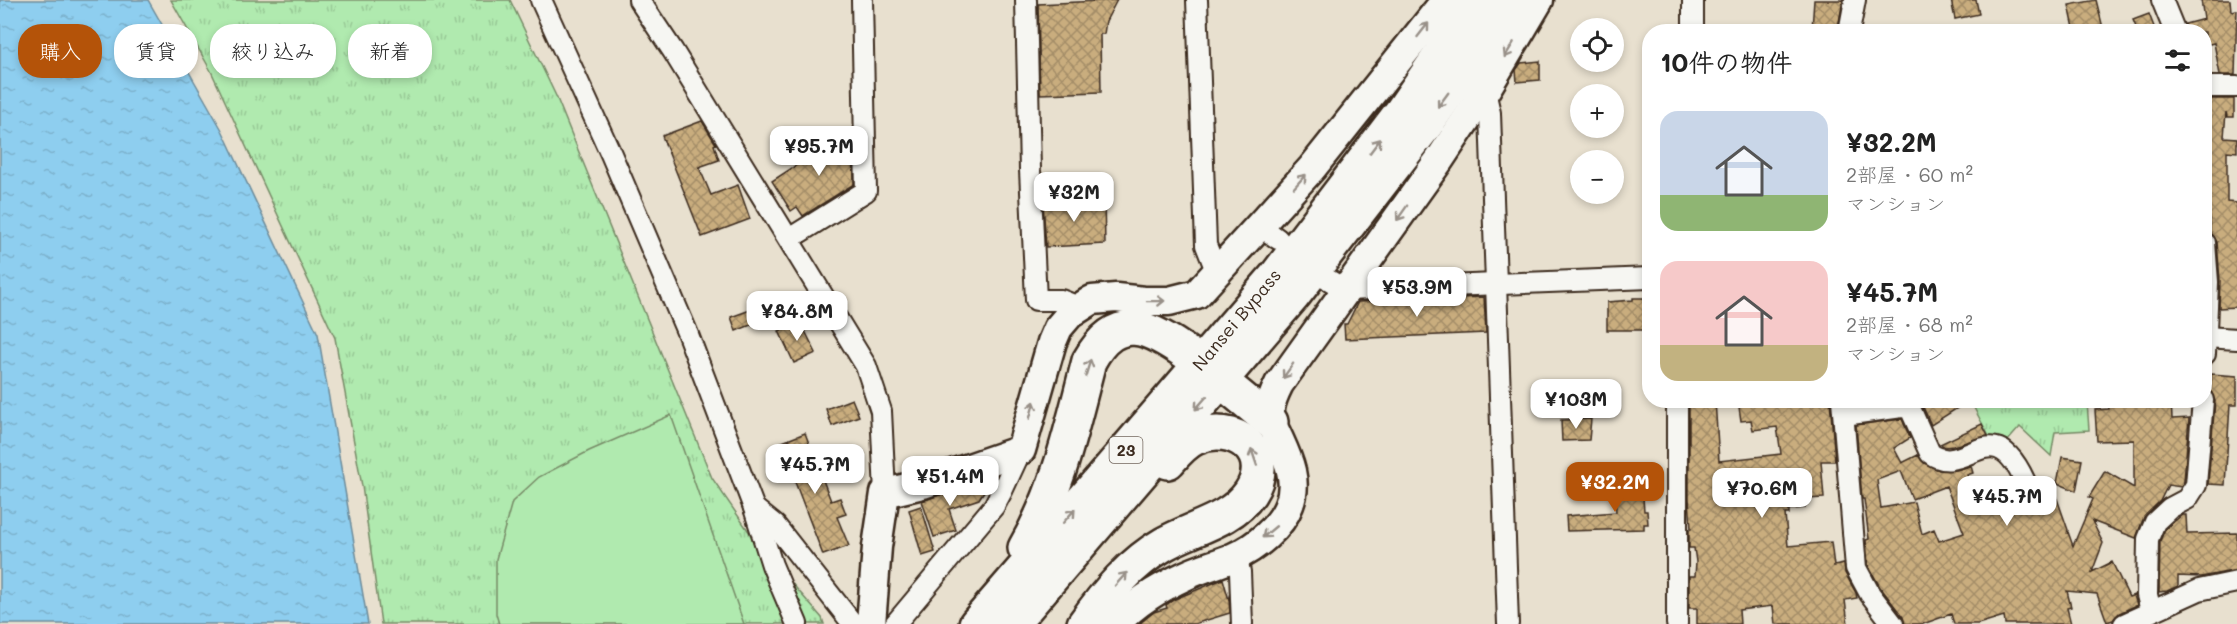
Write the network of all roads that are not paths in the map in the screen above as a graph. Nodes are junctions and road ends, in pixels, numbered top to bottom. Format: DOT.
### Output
graph roads {
  1 [pos="541,0"];
  2 [pos="639,0"];
  3 [pos="862,0"];
  4 [pos="1026,0"];
  5 [pos="1197,0"];
  6 [pos="1446,0"];
  7 [pos="1478,0"];
  8 [pos="1512,0"];
  9 [pos="1539,0"];
  10 [pos="1694,0"];
  11 [pos="1855,0"];
  12 [pos="2162,0"];
  13 [pos="1693,24"];
  14 [pos="1851,24"];
  15 [pos="2172,24"];
  16 [pos="2212,87"];
  17 [pos="2237,87"];
  18 [pos="1485,91"];
  19 [pos="789,239"];
  20 [pos="1217,273"];
  21 [pos="1642,278"];
  22 [pos="1497,283"];
  23 [pos="1338,285"];
  24 [pos="1079,307"];
  25 [pos="2237,339"];
  26 [pos="2212,344"];
  27 [pos="1188,354"];
  28 [pos="1232,390"];
  29 [pos="1677,408"];
  30 [pos="1843,408"];
  31 [pos="1910,408"];
  32 [pos="2202,408"];
  33 [pos="1271,422"];
  34 [pos="1021,450"];
  35 [pos="2033,492"];
  36 [pos="885,494"];
  37 [pos="754,508"];
  38 [pos="1236,556"];
  39 [pos="2237,582"];
  40 [pos="2151,611"];
  41 [pos="796,624"];
  42 [pos="853,624"];
  43 [pos="870,624"];
  44 [pos="896,624"];
  45 [pos="964,624"];
  46 [pos="976,624"];
  47 [pos="1012,624"];
  48 [pos="1027,624"];
  49 [pos="1084,624"];
  50 [pos="1116,624"];
  51 [pos="1242,624"];
  52 [pos="1508,624"];
  53 [pos="1677,624"];
  54 [pos="1893,624"];
  55 [pos="2124,624"];
  1 -- 37 [label="street"];
  2 -- 19 [label="street"];
  3 -- 19 [label="street"];
  4 -- 24 [label="street"];
  5 -- 20 [label="street"];
  20 -- 6 [label="main road, one-way"];
  46 -- 7 [label="highway, Nansei Bypass / 23, one-way"];
  8 -- 47 [label="highway, Nansei Bypass / 23, one-way"];
  9 -- 18 [label="main road, one-way"];
  10 -- 13 [label="street"];
  11 -- 14 [label="street"];
  12 -- 15 [label="street"];
  16 -- 17 [label="street"];
  18 -- 22 [label="street"];
  18 -- 23 [label="main road, one-way"];
  19 -- 36 [label="street"];
  24 -- 20 [label="main road, one-way"];
  21 -- 22 [label="street"];
  22 -- 23 [label="street"];
  22 -- 52 [label="street"];
  23 -- 33 [label="main road, one-way"];
  34 -- 24 [label="main road, one-way"];
  25 -- 26 [label="street"];
  45 -- 27 [label="highway, one-way"];
  28 -- 33 [label="highway"];
  29 -- 53 [label="street"];
  30 -- 54 [label="street"];
  31 -- 35 [label="street"];
  32 -- 40 [label="street"];
  33 -- 38 [label="main road, one-way"];
  34 -- 36 [label="main road"];
  34 -- 44 [label="street"];
  36 -- 43 [label="main road"];
  37 -- 41 [label="street"];
  37 -- 42 [label="street"];
  38 -- 50 [label="main road"];
  38 -- 51 [label="street"];
  39 -- 40 [label="street"];
  40 -- 55 [label="street"];
  49 -- 48 [label="highway, one-way"];
}
